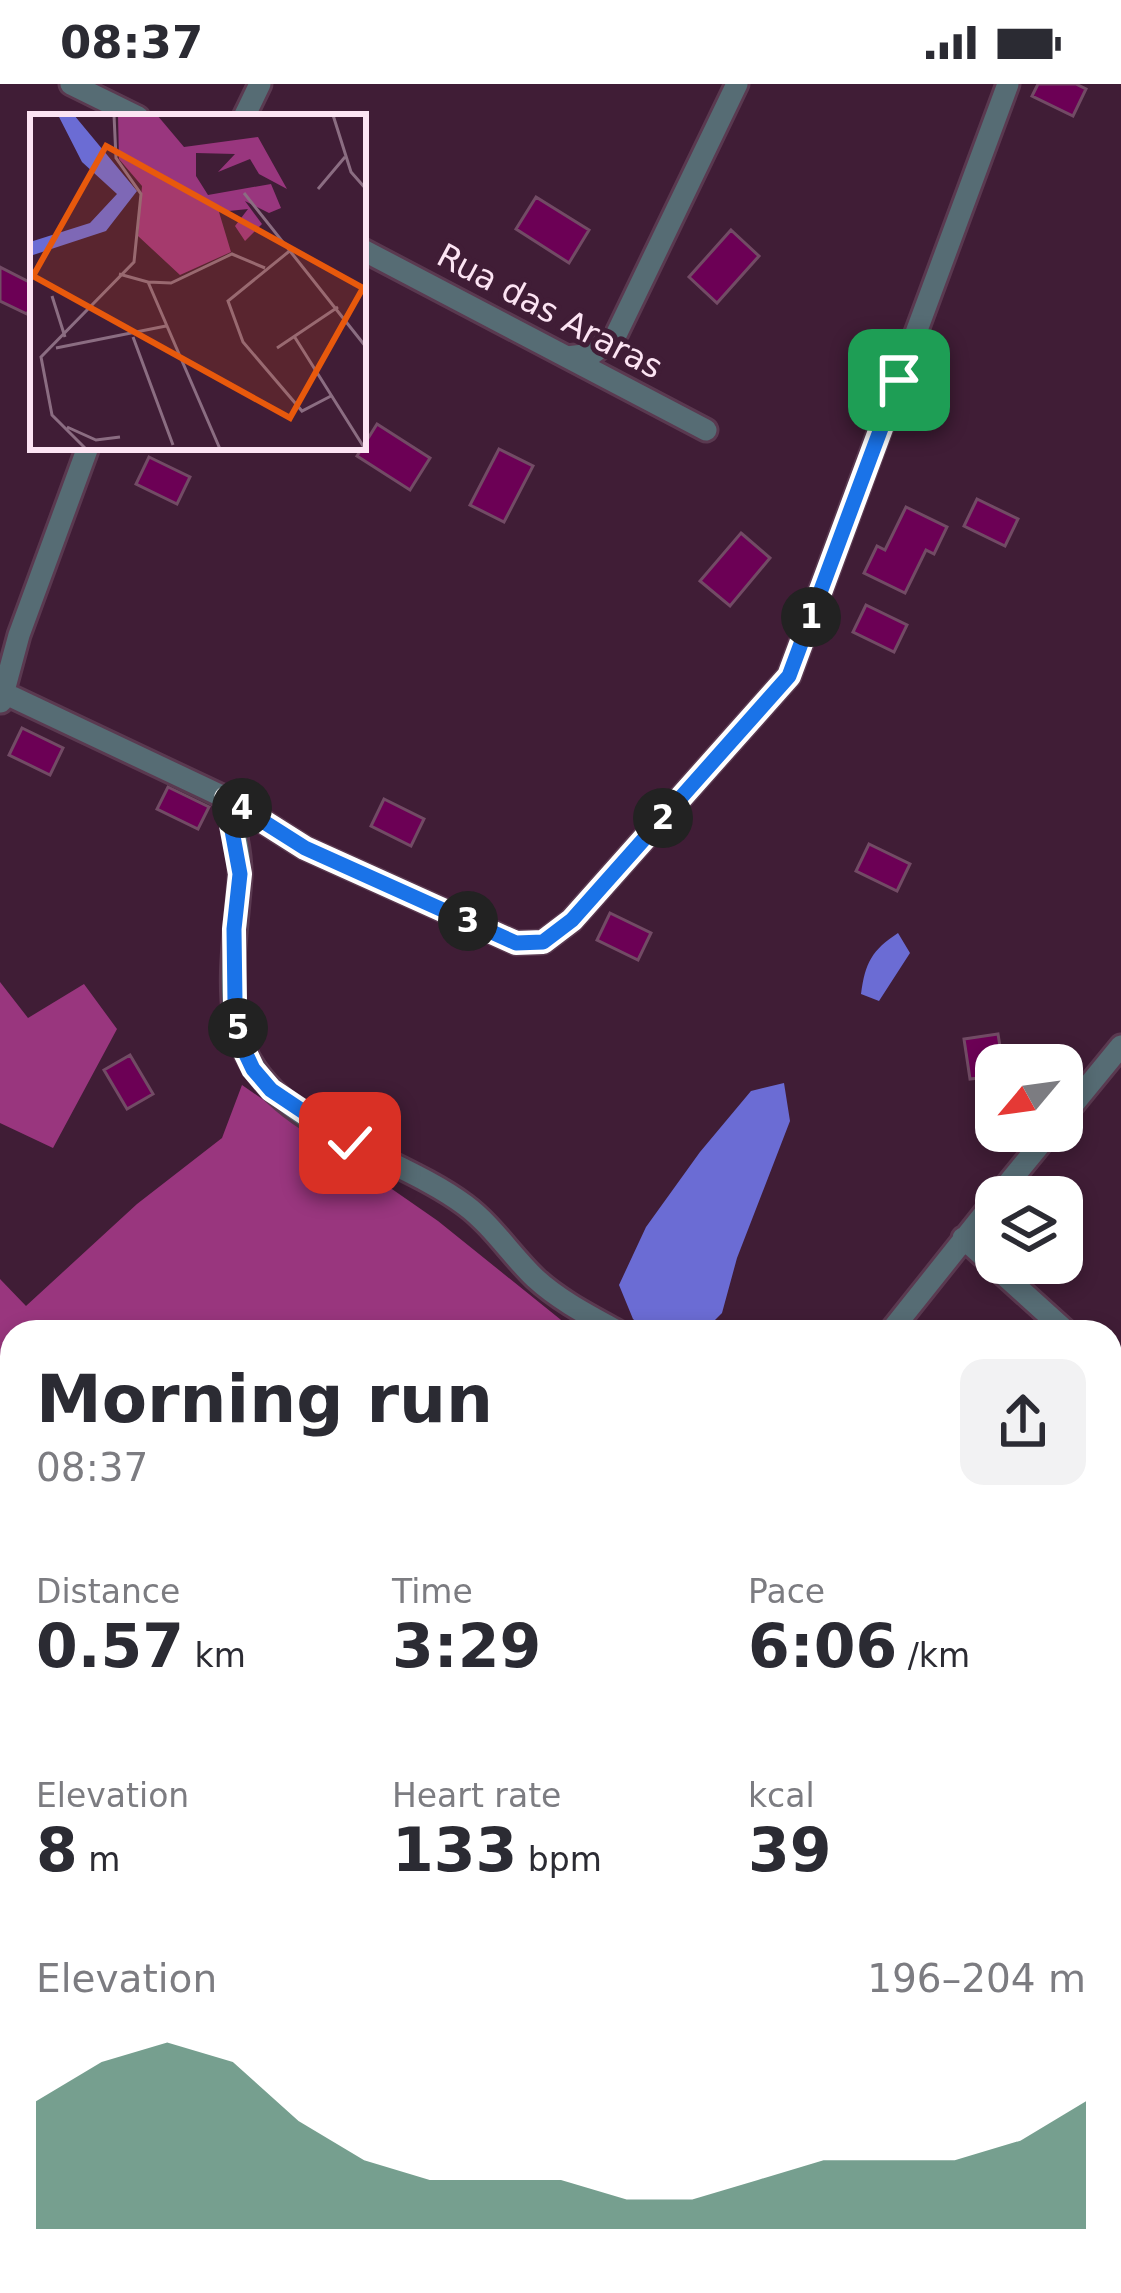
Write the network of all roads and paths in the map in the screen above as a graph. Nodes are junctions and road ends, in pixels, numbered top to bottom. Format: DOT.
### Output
graph roads {
  1 [pos="71,84"];
  2 [pos="260,84"];
  3 [pos="737,84"];
  4 [pos="1008,84"];
  5 [pos="132,114"];
  6 [pos="245,114"];
  7 [pos="366,252"];
  8 [pos="567,357"];
  9 [pos="706,430"];
  10 [pos="87,450"];
  11 [pos="2,698"];
  12 [pos="226,798"];
  13 [pos="1121,1046"];
  14 [pos="1083,1092"];
  15 [pos="1035,1152"];
  16 [pos="1015,1176"];
  17 [pos="975,1225"];
  18 [pos="964,1238"];
  19 [pos="599,1320"];
  20 [pos="899,1320"];
  21 [pos="1054,1320"];
  1 -- 5 [label="street"];
  2 -- 6 [label="street"];
  3 -- 8 [label="street"];
  4 -- 12 [label="street"];
  7 -- 8 [label="street, Rua das Araras"];
  8 -- 9 [label="street, Rua das Araras"];
  10 -- 11 [label="street"];
  11 -- 12 [label="street"];
  12 -- 19 [label="street"];
  13 -- 14 [label="street"];
  15 -- 16 [label="street"];
  17 -- 18 [label="street"];
  18 -- 20 [label="street"];
  18 -- 21 [label="street"];
}
